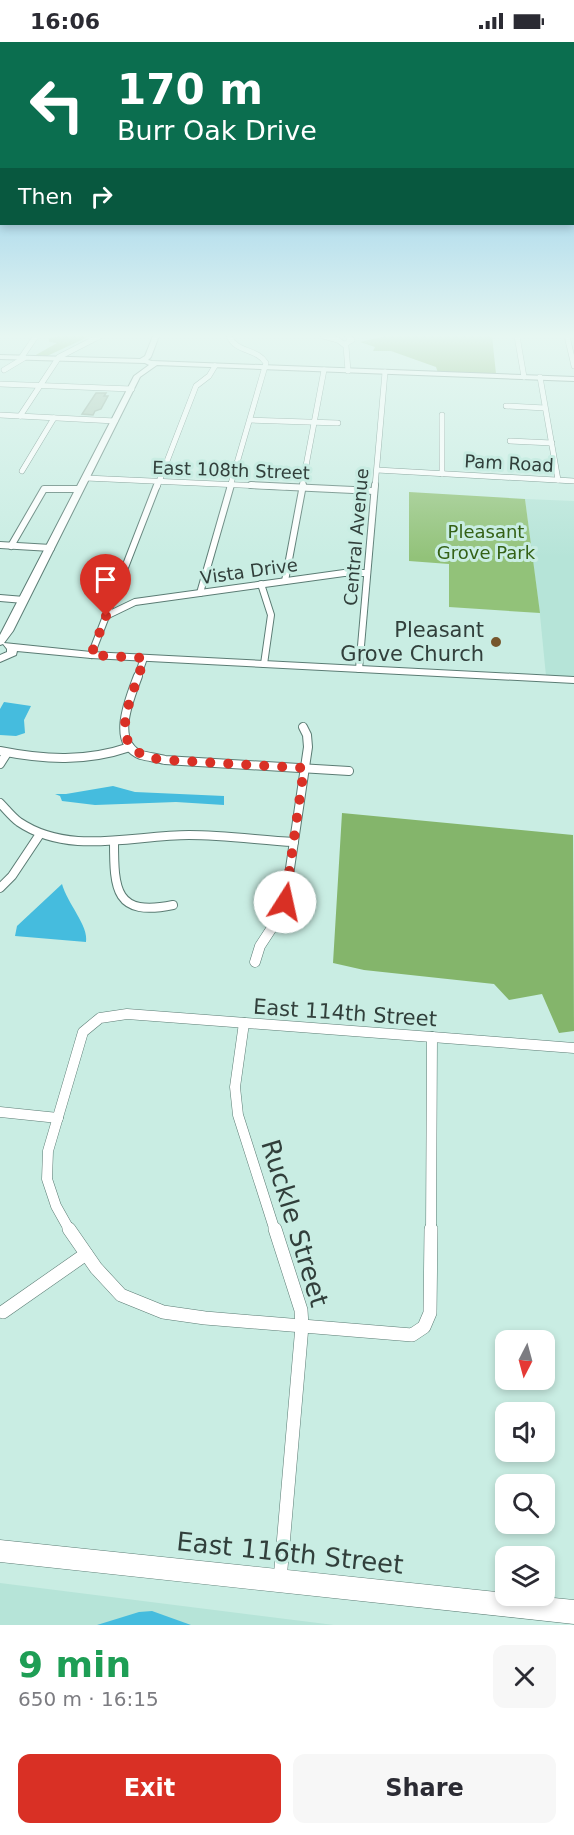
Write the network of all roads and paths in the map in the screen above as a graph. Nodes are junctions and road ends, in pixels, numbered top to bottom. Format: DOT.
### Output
graph roads {
  1 [pos="24,410"];
  2 [pos="121,410"];
  3 [pos="186,410"];
  4 [pos="253,410"];
  5 [pos="316,410"];
  6 [pos="382,410"];
  7 [pos="545,410"];
  8 [pos="0,415"];
  9 [pos="442,415"];
  10 [pos="20,416"];
  11 [pos="54,418"];
  12 [pos="250,420"];
  13 [pos="115,421"];
  14 [pos="314,423"];
  15 [pos="338,423"];
  16 [pos="510,441"];
  17 [pos="552,443"];
  18 [pos="377,470"];
  19 [pos="22,471"];
  20 [pos="442,474"];
  21 [pos="86,478"];
  22 [pos="558,480"];
  23 [pos="158,481"];
  24 [pos="574,481"];
  25 [pos="231,484"];
  26 [pos="301,488"];
  27 [pos="80,489"];
  28 [pos="374,491"];
  29 [pos="0,545"];
  30 [pos="11,546"];
  31 [pos="51,548"];
  32 [pos="367,573"];
  33 [pos="285,581"];
  34 [pos="261,584"];
  35 [pos="200,593"];
  36 [pos="114,594"];
  37 [pos="0,598"];
  38 [pos="24,600"];
  39 [pos="135,602"];
  40 [pos="106,616"];
  41 [pos="4,652"];
  42 [pos="91,655"];
  43 [pos="144,658"];
  44 [pos="264,664"];
  45 [pos="359,669"];
  46 [pos="574,680"];
  47 [pos="303,727"];
  48 [pos="130,747"];
  49 [pos="4,752"];
  50 [pos="0,764"];
  51 [pos="304,768"];
  52 [pos="348,771"];
  53 [pos="0,803"];
  54 [pos="40,834"];
  55 [pos="114,841"];
  56 [pos="294,842"];
  57 [pos="0,888"];
  58 [pos="172,905"];
  59 [pos="255,962"];
  60 [pos="244,1023"];
  61 [pos="432,1037"];
  62 [pos="574,1047"];
  63 [pos="0,1112"];
  64 [pos="58,1118"];
  65 [pos="431,1246"];
  66 [pos="86,1254"];
  67 [pos="3,1312"];
  68 [pos="168,1313"];
  69 [pos="302,1326"];
  70 [pos="0,1551"];
  71 [pos="280,1581"];
  72 [pos="574,1612"];
  1 -- 10 [label="street"];
  2 -- 13 [label="main road"];
  3 -- 23 [label="street"];
  4 -- 12 [label="street"];
  5 -- 14 [label="street"];
  6 -- 18 [label="street, Central Avenue"];
  7 -- 17 [label="street"];
  8 -- 10 [label="street"];
  9 -- 20 [label="street"];
  10 -- 11 [label="street"];
  11 -- 13 [label="street"];
  11 -- 19 [label="street"];
  12 -- 14 [label="street"];
  12 -- 25 [label="street"];
  13 -- 21 [label="main road"];
  14 -- 15 [label="street"];
  14 -- 26 [label="street"];
  16 -- 17 [label="street"];
  17 -- 22 [label="street"];
  18 -- 20 [label="street, Pam Road"];
  18 -- 28 [label="street, Central Avenue"];
  20 -- 22 [label="street, Pam Road"];
  21 -- 23 [label="street, East 108th Street"];
  21 -- 27 [label="main road"];
  22 -- 24 [label="street, Pam Road"];
  23 -- 25 [label="street, East 108th Street"];
  23 -- 36 [label="street"];
  25 -- 26 [label="street, East 108th Street"];
  25 -- 35 [label="street"];
  26 -- 28 [label="street, East 108th Street"];
  26 -- 33 [label="street"];
  27 -- 30 [label="street"];
  27 -- 31 [label="main road"];
  28 -- 32 [label="street, Central Avenue"];
  29 -- 30 [label="street"];
  30 -- 31 [label="street"];
  31 -- 38 [label="main road"];
  32 -- 33 [label="street, Vista Drive"];
  32 -- 45 [label="street, Central Avenue"];
  33 -- 34 [label="street, Vista Drive"];
  34 -- 35 [label="street, Vista Drive"];
  34 -- 44 [label="street"];
  35 -- 39 [label="street, Vista Drive"];
  36 -- 39 [label="street, Vista Drive"];
  36 -- 40 [label="street"];
  37 -- 38 [label="street"];
  38 -- 41 [label="main road"];
  39 -- 40 [label="street, Vista Drive"];
  40 -- 42 [label="street"];
  41 -- 42 [label="main road"];
  42 -- 43 [label="main road"];
  43 -- 44 [label="main road"];
  43 -- 48 [label="street"];
  44 -- 45 [label="main road"];
  45 -- 46 [label="main road"];
  47 -- 51 [label="street"];
  48 -- 49 [label="street"];
  48 -- 51 [label="street"];
  49 -- 50 [label="street"];
  51 -- 52 [label="street"];
  51 -- 56 [label="street"];
  53 -- 54 [label="street"];
  54 -- 55 [label="street"];
  54 -- 57 [label="street"];
  55 -- 56 [label="street"];
  55 -- 58 [label="street"];
  56 -- 59 [label="street"];
  60 -- 61 [label="street, East 114th Street"];
  60 -- 64 [label="street, East 114th Street"];
  60 -- 69 [label="street, Ruckle Street"];
  61 -- 62 [label="street, East 114th Street"];
  61 -- 65 [label="street"];
  63 -- 64 [label="street"];
  64 -- 66 [label="street"];
  65 -- 69 [label="street"];
  66 -- 67 [label="street"];
  66 -- 68 [label="street"];
  68 -- 69 [label="street"];
  69 -- 71 [label="street, Ruckle Street"];
  70 -- 71 [label="main road, East 116th Street"];
  71 -- 72 [label="main road, East 116th Street"];
}
